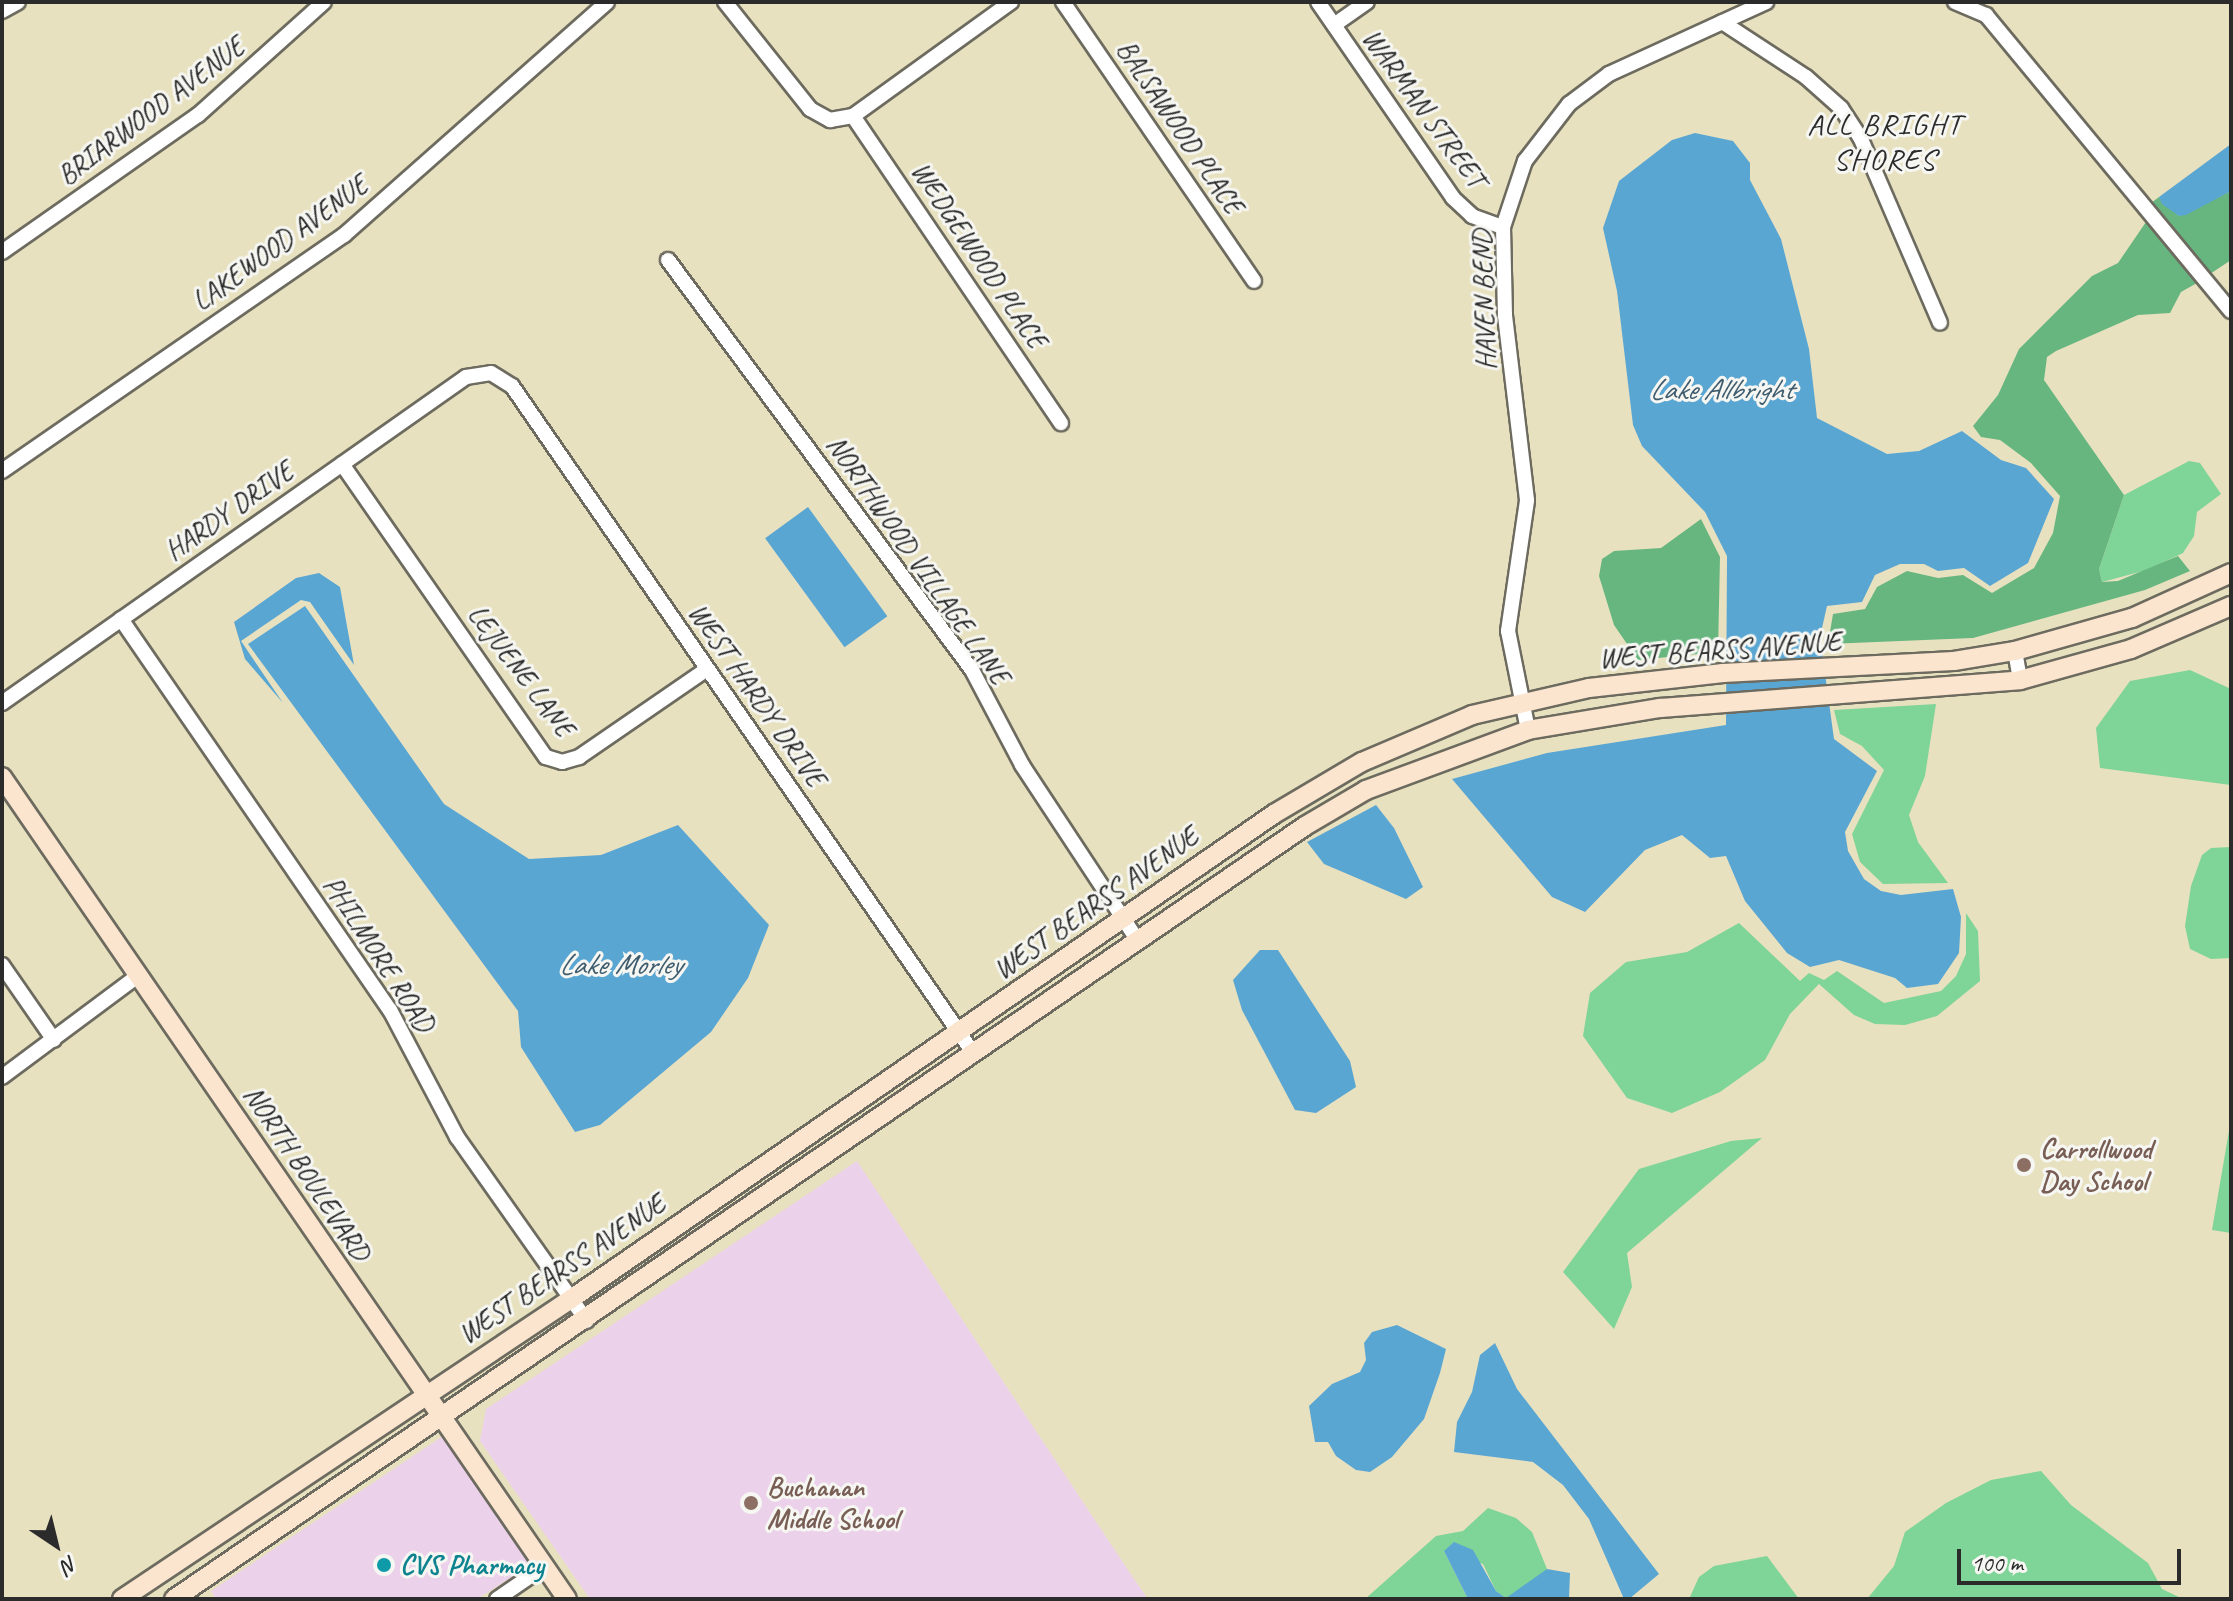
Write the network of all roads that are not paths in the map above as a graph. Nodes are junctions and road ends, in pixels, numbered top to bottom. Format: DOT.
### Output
graph roads {
  1 [pos="18,2"];
  2 [pos="324,2"];
  3 [pos="607,2"];
  4 [pos="725,2"];
  5 [pos="1011,2"];
  6 [pos="1063,2"];
  7 [pos="1318,2"];
  8 [pos="1367,2"];
  9 [pos="1766,2"];
  10 [pos="1955,2"];
  11 [pos="1975,2"];
  12 [pos="2,11"];
  13 [pos="1986,15"];
  14 [pos="1722,22"];
  15 [pos="1334,25"];
  16 [pos="853,116"];
  17 [pos="1503,227"];
  18 [pos="2,252"];
  19 [pos="668,260"];
  20 [pos="1254,281"];
  21 [pos="2231,311"];
  22 [pos="1940,323"];
  23 [pos="491,373"];
  24 [pos="1061,423"];
  25 [pos="342,464"];
  26 [pos="2,471"];
  27 [pos="2231,573"];
  28 [pos="2231,606"];
  29 [pos="121,619"];
  30 [pos="2015,651"];
  31 [pos="707,669"];
  32 [pos="2020,680"];
  33 [pos="1523,701"];
  34 [pos="2,703"];
  35 [pos="1528,730"];
  36 [pos="2,777"];
  37 [pos="1251,830"];
  38 [pos="1267,852"];
  39 [pos="1122,919"];
  40 [pos="1138,941"];
  41 [pos="2,965"];
  42 [pos="139,975"];
  43 [pos="957,1032"];
  44 [pos="54,1040"];
  45 [pos="974,1054"];
  46 [pos="2,1077"];
  47 [pos="786,1151"];
  48 [pos="802,1173"];
  49 [pos="571,1299"];
  50 [pos="587,1321"];
  51 [pos="424,1396"];
  52 [pos="440,1419"];
  53 [pos="545,1566"];
  54 [pos="122,1599"];
  55 [pos="174,1599"];
  56 [pos="497,1599"];
  57 [pos="567,1599"];
  1 -- 12 [label="street"];
  2 -- 18 [label="street, BRIARWOOD AVENUE"];
  3 -- 26 [label="street, LAKEWOOD AVENUE"];
  4 -- 16 [label="street"];
  5 -- 16 [label="street"];
  6 -- 20 [label="street, BALSAWOOD PLACE"];
  7 -- 15 [label="street, WARMAN STREET"];
  8 -- 15 [label="street"];
  9 -- 14 [label="street, HAVEN BEND"];
  10 -- 13 [label="street"];
  11 -- 13 [label="street"];
  13 -- 21 [label="street"];
  14 -- 17 [label="street, HAVEN BEND"];
  14 -- 22 [label="street"];
  15 -- 17 [label="street, WARMAN STREET"];
  16 -- 24 [label="street, WEDGEWOOD PLACE"];
  17 -- 33 [label="street, HAVEN BEND"];
  19 -- 39 [label="street, NORTHWOOD VILLAGE LANE"];
  23 -- 25 [label="street, HARDY DRIVE"];
  23 -- 31 [label="street, WEST HARDY DRIVE"];
  25 -- 29 [label="street, HARDY DRIVE"];
  25 -- 31 [label="street, LEJUENE LANE"];
  27 -- 30 [label="main road, WEST BEARSS AVENUE"];
  28 -- 32 [label="main road, WEST BEARSS AVENUE"];
  29 -- 34 [label="street, HARDY DRIVE"];
  29 -- 49 [label="street, PHILMORE ROAD"];
  30 -- 32 [label="street"];
  30 -- 33 [label="main road, WEST BEARSS AVENUE"];
  31 -- 43 [label="street, WEST HARDY DRIVE"];
  32 -- 35 [label="main road, WEST BEARSS AVENUE"];
  33 -- 35 [label="street, HAVEN BEND"];
  33 -- 37 [label="main road, WEST BEARSS AVENUE"];
  35 -- 38 [label="main road, WEST BEARSS AVENUE"];
  36 -- 42 [label="main road, NORTH BOULEVARD"];
  37 -- 38 [label="street"];
  37 -- 39 [label="main road, WEST BEARSS AVENUE"];
  38 -- 40 [label="main road, WEST BEARSS AVENUE"];
  39 -- 40 [label="street, NORTHWOOD VILLAGE LANE"];
  39 -- 43 [label="main road, WEST BEARSS AVENUE"];
  40 -- 45 [label="main road, WEST BEARSS AVENUE"];
  41 -- 44 [label="street"];
  42 -- 44 [label="street"];
  42 -- 51 [label="main road, NORTH BOULEVARD"];
  43 -- 45 [label="street, WEST HARDY DRIVE"];
  43 -- 47 [label="main road, WEST BEARSS AVENUE"];
  44 -- 46 [label="street"];
  45 -- 48 [label="main road, WEST BEARSS AVENUE"];
  47 -- 48 [label="street"];
  47 -- 49 [label="main road, WEST BEARSS AVENUE"];
  48 -- 50 [label="main road, WEST BEARSS AVENUE"];
  49 -- 50 [label="street, PHILMORE ROAD"];
  49 -- 51 [label="main road, WEST BEARSS AVENUE"];
  50 -- 52 [label="main road, WEST BEARSS AVENUE"];
  51 -- 52 [label="main road, NORTH BOULEVARD"];
  51 -- 54 [label="main road, WEST BEARSS AVENUE"];
  52 -- 53 [label="main road, NORTH BOULEVARD"];
  52 -- 55 [label="main road, WEST BEARSS AVENUE"];
  53 -- 56 [label="street"];
  53 -- 57 [label="main road, NORTH BOULEVARD"];
}
